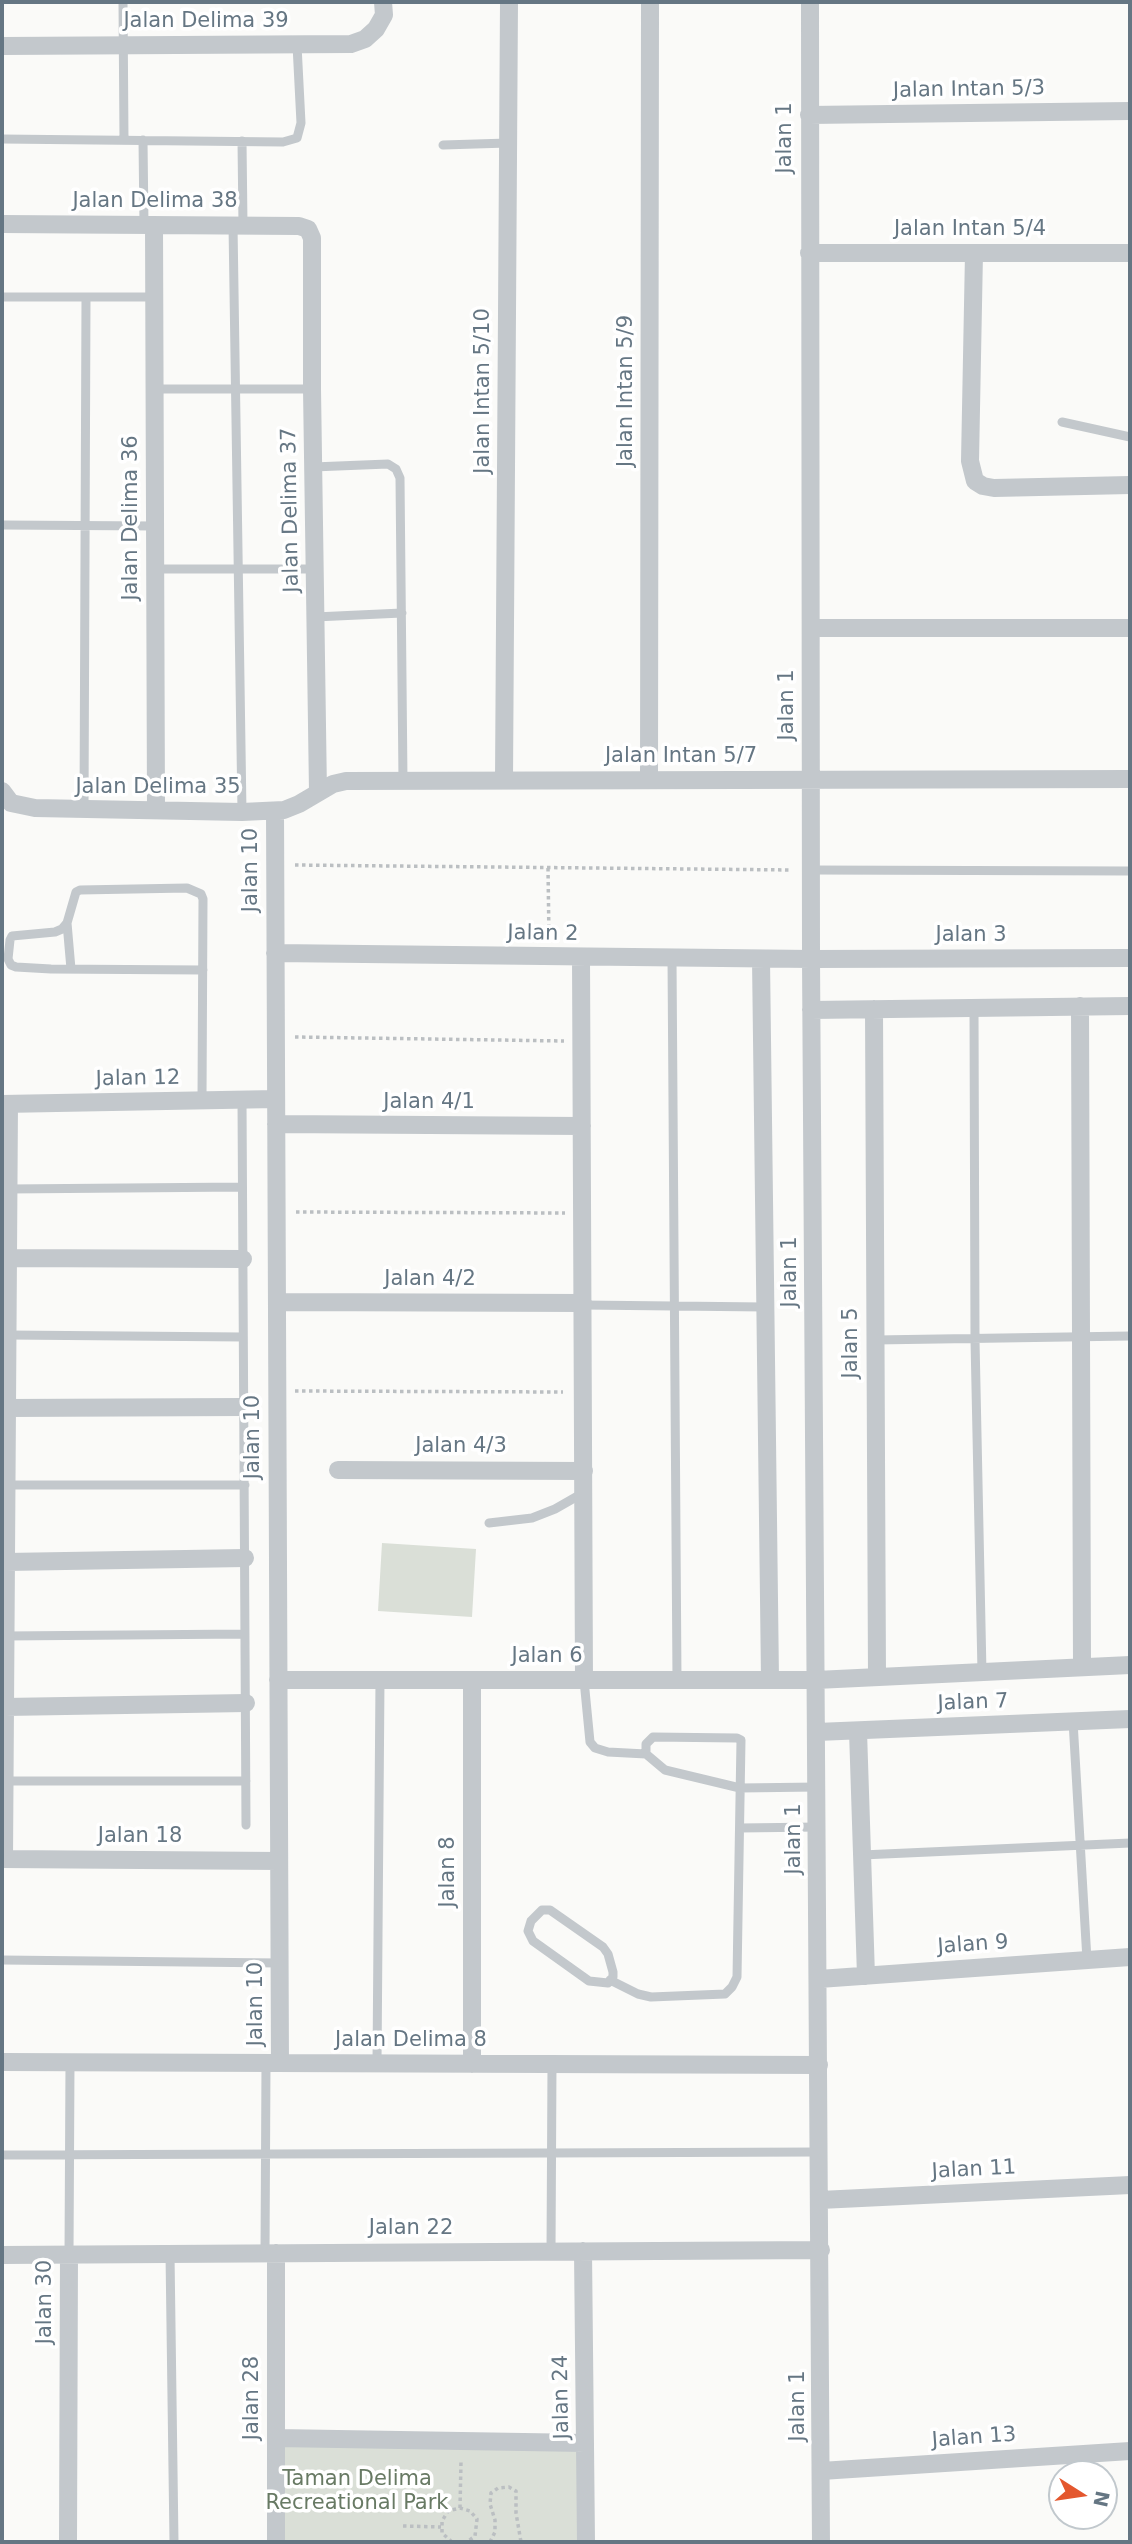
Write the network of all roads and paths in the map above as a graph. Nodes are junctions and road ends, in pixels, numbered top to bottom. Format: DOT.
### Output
graph roads {
  1 [pos="123,2"];
  2 [pos="383,2"];
  3 [pos="509,2"];
  4 [pos="650,2"];
  5 [pos="810,2"];
  6 [pos="297,45"];
  7 [pos="2,46"];
  8 [pos="124,46"];
  9 [pos="1130,111"];
  10 [pos="809,115"];
  11 [pos="2,139"];
  12 [pos="124,140"];
  13 [pos="143,141"];
  14 [pos="242,141"];
  15 [pos="508,143"];
  16 [pos="443,145"];
  17 [pos="2,224"];
  18 [pos="149,225"];
  19 [pos="238,225"];
  20 [pos="308,229"];
  21 [pos="809,253"];
  22 [pos="974,253"];
  23 [pos="1130,253"];
  24 [pos="2,297"];
  25 [pos="86,297"];
  26 [pos="154,297"];
  27 [pos="236,388"];
  28 [pos="154,389"];
  29 [pos="312,389"];
  30 [pos="1062,422"];
  31 [pos="1130,437"];
  32 [pos="313,467"];
  33 [pos="1130,485"];
  34 [pos="2,525"];
  35 [pos="85,525"];
  36 [pos="155,526"];
  37 [pos="155,569"];
  38 [pos="238,569"];
  39 [pos="314,569"];
  40 [pos="402,613"];
  41 [pos="315,617"];
  42 [pos="811,628"];
  43 [pos="1130,628"];
  44 [pos="649,779"];
  45 [pos="811,779"];
  46 [pos="1130,779"];
  47 [pos="504,780"];
  48 [pos="403,781"];
  49 [pos="2,791"];
  50 [pos="317,792"];
  51 [pos="84,810"];
  52 [pos="156,810"];
  53 [pos="242,811"];
  54 [pos="275,811"];
  55 [pos="275,864"];
  56 [pos="548,868"];
  57 [pos="811,870"];
  58 [pos="1130,871"];
  59 [pos="67,923"];
  60 [pos="275,953"];
  61 [pos="550,956"];
  62 [pos="581,957"];
  63 [pos="672,958"];
  64 [pos="761,958"];
  65 [pos="1130,958"];
  66 [pos="811,959"];
  67 [pos="71,969"];
  68 [pos="202,970"];
  69 [pos="1080,1006"];
  70 [pos="1130,1006"];
  71 [pos="974,1008"];
  72 [pos="874,1009"];
  73 [pos="811,1010"];
  74 [pos="276,1037"];
  75 [pos="582,1041"];
  76 [pos="276,1099"];
  77 [pos="202,1100"];
  78 [pos="242,1100"];
  79 [pos="6,1104"];
  80 [pos="276,1125"];
  81 [pos="582,1126"];
  82 [pos="242,1187"];
  83 [pos="9,1189"];
  84 [pos="276,1212"];
  85 [pos="582,1213"];
  86 [pos="8,1258"];
  87 [pos="243,1259"];
  88 [pos="277,1302"];
  89 [pos="583,1304"];
  90 [pos="674,1306"];
  91 [pos="765,1307"];
  92 [pos="8,1335"];
  93 [pos="1130,1336"];
  94 [pos="243,1337"];
  95 [pos="1082,1337"];
  96 [pos="875,1340"];
  97 [pos="975,1340"];
  98 [pos="5,1369"];
  99 [pos="277,1391"];
  100 [pos="583,1392"];
  101 [pos="244,1407"];
  102 [pos="7,1408"];
  103 [pos="338,1470"];
  104 [pos="584,1471"];
  105 [pos="7,1485"];
  106 [pos="244,1485"];
  107 [pos="584,1492"];
  108 [pos="489,1523"];
  109 [pos="245,1558"];
  110 [pos="6,1562"];
  111 [pos="4,1596"];
  112 [pos="245,1634"];
  113 [pos="6,1636"];
  114 [pos="1130,1664"];
  115 [pos="1082,1667"];
  116 [pos="982,1672"];
  117 [pos="877,1677"];
  118 [pos="677,1679"];
  119 [pos="770,1679"];
  120 [pos="278,1680"];
  121 [pos="380,1680"];
  122 [pos="472,1680"];
  123 [pos="584,1680"];
  124 [pos="816,1680"];
  125 [pos="246,1703"];
  126 [pos="5,1707"];
  127 [pos="1130,1719"];
  128 [pos="1073,1721"];
  129 [pos="858,1731"];
  130 [pos="817,1732"];
  131 [pos="646,1754"];
  132 [pos="5,1781"];
  133 [pos="246,1781"];
  134 [pos="817,1787"];
  135 [pos="740,1788"];
  136 [pos="246,1825"];
  137 [pos="818,1827"];
  138 [pos="740,1828"];
  139 [pos="1130,1843"];
  140 [pos="1081,1845"];
  141 [pos="862,1855"];
  142 [pos="3,1858"];
  143 [pos="279,1861"];
  144 [pos="1130,1957"];
  145 [pos="2,1960"];
  146 [pos="1087,1960"];
  147 [pos="279,1962"];
  148 [pos="866,1976"];
  149 [pos="819,1979"];
  150 [pos="610,1980"];
  151 [pos="2,2062"];
  152 [pos="70,2063"];
  153 [pos="273,2063"];
  154 [pos="377,2063"];
  155 [pos="472,2064"];
  156 [pos="552,2064"];
  157 [pos="820,2065"];
  158 [pos="820,2152"];
  159 [pos="551,2153"];
  160 [pos="266,2154"];
  161 [pos="2,2155"];
  162 [pos="70,2155"];
  163 [pos="1130,2185"];
  164 [pos="821,2200"];
  165 [pos="821,2250"];
  166 [pos="583,2251"];
  167 [pos="551,2252"];
  168 [pos="270,2253"];
  169 [pos="69,2254"];
  170 [pos="170,2254"];
  171 [pos="2,2255"];
  172 [pos="276,2438"];
  173 [pos="462,2441"];
  174 [pos="585,2443"];
  175 [pos="1130,2451"];
  176 [pos="821,2471"];
  177 [pos="460,2508"];
  178 [pos="402,2526"];
  179 [pos="442,2528"];
  180 [pos="68,2542"];
  181 [pos="174,2542"];
  182 [pos="276,2542"];
  183 [pos="452,2542"];
  184 [pos="467,2542"];
  185 [pos="490,2542"];
  186 [pos="521,2542"];
  187 [pos="586,2542"];
  188 [pos="821,2542"];
  1 -- 8 [label="lane"];
  2 -- 6 [label="street, Jalan Delima 39"];
  3 -- 15 [label="street, Jalan Intan 5/10"];
  4 -- 44 [label="street, Jalan Intan 5/9"];
  5 -- 10 [label="street, Jalan 1"];
  6 -- 8 [label="street, Jalan Delima 39"];
  6 -- 14 [label="lane"];
  7 -- 8 [label="street, Jalan Delima 39"];
  8 -- 12 [label="lane"];
  9 -- 10 [label="street, Jalan Intan 5/3"];
  10 -- 21 [label="street, Jalan 1"];
  11 -- 12 [label="lane"];
  12 -- 13 [label="lane"];
  13 -- 14 [label="lane"];
  13 -- 18 [label="lane"];
  14 -- 19 [label="lane"];
  15 -- 16 [label="lane"];
  15 -- 47 [label="street, Jalan Intan 5/10"];
  17 -- 18 [label="street, Jalan Delima 38"];
  18 -- 19 [label="street, Jalan Delima 38"];
  18 -- 26 [label="street, Jalan Delima 36"];
  19 -- 20 [label="street, Jalan Delima 38"];
  19 -- 27 [label="lane"];
  20 -- 29 [label="street, Jalan Delima 37"];
  21 -- 22 [label="street, Jalan Intan 5/4"];
  21 -- 42 [label="street, Jalan 1"];
  22 -- 23 [label="street, Jalan Intan 5/4"];
  22 -- 33 [label="street"];
  24 -- 25 [label="lane"];
  25 -- 26 [label="lane"];
  25 -- 35 [label="lane"];
  26 -- 28 [label="street, Jalan Delima 36"];
  27 -- 28 [label="lane"];
  27 -- 29 [label="lane"];
  27 -- 38 [label="lane"];
  28 -- 36 [label="street, Jalan Delima 36"];
  29 -- 32 [label="street, Jalan Delima 37"];
  30 -- 31 [label="lane"];
  32 -- 39 [label="street, Jalan Delima 37"];
  32 -- 40 [label="lane"];
  34 -- 35 [label="lane"];
  35 -- 36 [label="lane"];
  35 -- 51 [label="lane"];
  36 -- 37 [label="street, Jalan Delima 36"];
  37 -- 38 [label="lane"];
  37 -- 52 [label="street, Jalan Delima 36"];
  38 -- 39 [label="lane"];
  38 -- 53 [label="lane"];
  39 -- 41 [label="street, Jalan Delima 37"];
  40 -- 41 [label="lane"];
  40 -- 48 [label="lane"];
  41 -- 50 [label="street, Jalan Delima 37"];
  42 -- 43 [label="street"];
  42 -- 45 [label="street, Jalan 1"];
  44 -- 45 [label="street, Jalan Intan 5/7"];
  44 -- 47 [label="street, Jalan Intan 5/7"];
  45 -- 46 [label="street, Jalan Intan 5/7"];
  45 -- 57 [label="street, Jalan 1"];
  47 -- 48 [label="street, Jalan Intan 5/7"];
  48 -- 50 [label="street, Jalan Intan 5/7"];
  49 -- 51 [label="street, Jalan Delima 35"];
  50 -- 54 [label="street, Jalan Delima 35"];
  51 -- 52 [label="street, Jalan Delima 35"];
  52 -- 53 [label="street, Jalan Delima 35"];
  53 -- 54 [label="street, Jalan Delima 35"];
  54 -- 55 [label="street, Jalan 10"];
  55 -- 56 [label="path"];
  55 -- 60 [label="street, Jalan 10"];
  56 -- 57 [label="path"];
  56 -- 61 [label="path"];
  57 -- 58 [label="lane"];
  57 -- 66 [label="street, Jalan 1"];
  59 -- 67 [label="lane"];
  59 -- 67 [label="lane"];
  59 -- 68 [label="lane"];
  60 -- 61 [label="street, Jalan 2"];
  60 -- 74 [label="street, Jalan 10"];
  61 -- 62 [label="street, Jalan 2"];
  62 -- 63 [label="street, Jalan 2"];
  62 -- 75 [label="street"];
  63 -- 64 [label="street, Jalan 2"];
  63 -- 90 [label="lane"];
  64 -- 66 [label="street, Jalan 2"];
  64 -- 91 [label="street, Jalan 1"];
  65 -- 66 [label="street, Jalan 3"];
  66 -- 73 [label="street, Jalan 1"];
  67 -- 68 [label="lane"];
  68 -- 77 [label="lane"];
  69 -- 70 [label="street"];
  69 -- 71 [label="street"];
  69 -- 95 [label="street"];
  71 -- 72 [label="street"];
  71 -- 97 [label="lane"];
  72 -- 73 [label="street"];
  72 -- 96 [label="street, Jalan 5"];
  73 -- 124 [label="street, Jalan 1"];
  74 -- 75 [label="path"];
  74 -- 76 [label="street, Jalan 10"];
  75 -- 81 [label="street"];
  76 -- 78 [label="street, Jalan 12"];
  76 -- 80 [label="street, Jalan 10"];
  77 -- 78 [label="street, Jalan 12"];
  77 -- 79 [label="street, Jalan 12"];
  78 -- 82 [label="lane"];
  79 -- 83 [label="street"];
  80 -- 81 [label="street, Jalan 4/1"];
  80 -- 84 [label="street, Jalan 10"];
  81 -- 85 [label="street"];
  82 -- 83 [label="lane"];
  82 -- 87 [label="lane"];
  83 -- 86 [label="street"];
  84 -- 85 [label="path"];
  84 -- 88 [label="street, Jalan 10"];
  85 -- 89 [label="street"];
  86 -- 87 [label="street"];
  86 -- 92 [label="street"];
  87 -- 94 [label="lane"];
  88 -- 89 [label="street, Jalan 4/2"];
  88 -- 99 [label="street, Jalan 10"];
  89 -- 90 [label="lane"];
  89 -- 100 [label="street"];
  90 -- 91 [label="lane"];
  90 -- 118 [label="lane"];
  91 -- 119 [label="street, Jalan 1"];
  92 -- 94 [label="lane"];
  92 -- 98 [label="street"];
  93 -- 95 [label="lane"];
  94 -- 101 [label="lane"];
  95 -- 97 [label="lane"];
  95 -- 115 [label="street"];
  96 -- 97 [label="lane"];
  96 -- 117 [label="street, Jalan 5"];
  97 -- 116 [label="lane"];
  98 -- 102 [label="street"];
  99 -- 100 [label="path"];
  99 -- 120 [label="street, Jalan 10"];
  100 -- 104 [label="street"];
  101 -- 102 [label="street"];
  101 -- 106 [label="lane"];
  102 -- 105 [label="street"];
  103 -- 104 [label="street, Jalan 4/3"];
  104 -- 107 [label="street"];
  105 -- 106 [label="lane"];
  105 -- 110 [label="street"];
  106 -- 109 [label="lane"];
  107 -- 108 [label="lane"];
  107 -- 123 [label="street"];
  109 -- 110 [label="street"];
  109 -- 112 [label="lane"];
  110 -- 111 [label="street"];
  111 -- 113 [label="street"];
  112 -- 113 [label="lane"];
  112 -- 125 [label="lane"];
  113 -- 126 [label="street"];
  114 -- 115 [label="street, Jalan 6"];
  115 -- 116 [label="street, Jalan 6"];
  116 -- 117 [label="street, Jalan 6"];
  117 -- 124 [label="street, Jalan 6"];
  118 -- 119 [label="street, Jalan 6"];
  118 -- 123 [label="street, Jalan 6"];
  119 -- 124 [label="street, Jalan 6"];
  120 -- 121 [label="street, Jalan 6"];
  120 -- 143 [label="street, Jalan 10"];
  121 -- 122 [label="street, Jalan 6"];
  121 -- 154 [label="lane"];
  122 -- 123 [label="street, Jalan 6"];
  122 -- 155 [label="street, Jalan 8"];
  123 -- 131 [label="lane"];
  124 -- 130 [label="street, Jalan 1"];
  125 -- 126 [label="street"];
  125 -- 133 [label="lane"];
  126 -- 132 [label="street"];
  127 -- 128 [label="street, Jalan 7"];
  128 -- 129 [label="street, Jalan 7"];
  128 -- 140 [label="lane"];
  129 -- 130 [label="street, Jalan 7"];
  129 -- 141 [label="street"];
  130 -- 134 [label="street, Jalan 1"];
  131 -- 135 [label="lane"];
  131 -- 135 [label="lane"];
  132 -- 133 [label="lane"];
  132 -- 142 [label="street"];
  133 -- 136 [label="lane"];
  134 -- 135 [label="lane"];
  134 -- 137 [label="street, Jalan 1"];
  135 -- 138 [label="lane"];
  137 -- 138 [label="lane"];
  137 -- 149 [label="street, Jalan 1"];
  138 -- 150 [label="lane"];
  139 -- 140 [label="lane"];
  140 -- 141 [label="lane"];
  140 -- 146 [label="lane"];
  141 -- 148 [label="street"];
  142 -- 143 [label="street, Jalan 18"];
  143 -- 147 [label="street, Jalan 10"];
  144 -- 146 [label="street, Jalan 9"];
  145 -- 147 [label="lane"];
  146 -- 148 [label="street, Jalan 9"];
  147 -- 153 [label="street, Jalan 10"];
  148 -- 149 [label="street, Jalan 9"];
  149 -- 157 [label="street, Jalan 1"];
  150 -- 150 [label="lane"];
  151 -- 152 [label="street, Jalan Delima 8"];
  152 -- 153 [label="street, Jalan Delima 8"];
  152 -- 162 [label="lane, Jalan 30"];
  153 -- 154 [label="street, Jalan Delima 8"];
  153 -- 160 [label="lane"];
  154 -- 155 [label="street, Jalan Delima 8"];
  155 -- 156 [label="street, Jalan Delima 8"];
  156 -- 157 [label="street, Jalan Delima 8"];
  156 -- 159 [label="lane"];
  157 -- 158 [label="street, Jalan 1"];
  158 -- 159 [label="lane"];
  158 -- 164 [label="street, Jalan 1"];
  159 -- 160 [label="lane"];
  159 -- 167 [label="lane"];
  160 -- 162 [label="lane"];
  160 -- 168 [label="lane"];
  161 -- 162 [label="lane"];
  162 -- 169 [label="lane, Jalan 30"];
  163 -- 164 [label="street, Jalan 11"];
  164 -- 165 [label="street, Jalan 1"];
  165 -- 166 [label="street, Jalan 22"];
  165 -- 176 [label="street, Jalan 1"];
  166 -- 167 [label="street, Jalan 22"];
  166 -- 174 [label="street, Jalan 24"];
  167 -- 168 [label="street, Jalan 22"];
  168 -- 170 [label="street, Jalan 22"];
  168 -- 172 [label="street, Jalan 28"];
  169 -- 170 [label="street, Jalan 22"];
  169 -- 171 [label="street, Jalan 22"];
  169 -- 180 [label="street, Jalan 30"];
  170 -- 181 [label="lane"];
  172 -- 173 [label="street"];
  172 -- 182 [label="street, Jalan 28"];
  173 -- 174 [label="street"];
  173 -- 177 [label="path"];
  174 -- 187 [label="street, Jalan 24"];
  175 -- 176 [label="street, Jalan 13"];
  176 -- 188 [label="street, Jalan 1"];
  177 -- 179 [label="path"];
  177 -- 184 [label="path"];
  178 -- 179 [label="path"];
  179 -- 183 [label="path"];
  185 -- 186 [label="path"];
}
